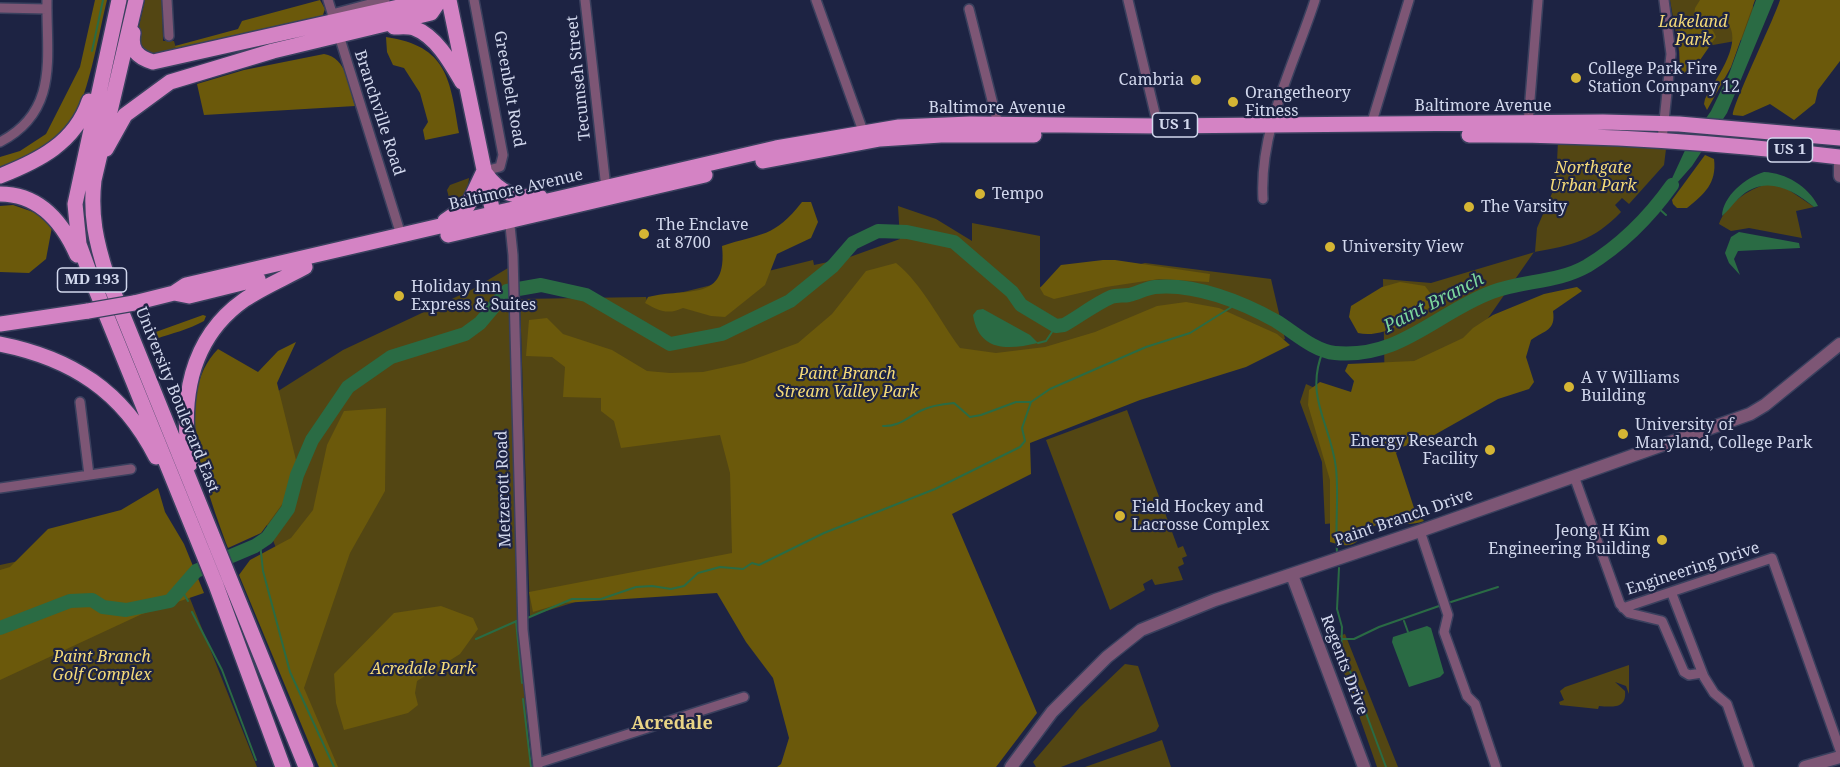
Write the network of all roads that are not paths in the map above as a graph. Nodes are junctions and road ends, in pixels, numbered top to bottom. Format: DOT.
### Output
graph roads {
  1 [pos="119,0"];
  2 [pos="137,0"];
  3 [pos="167,0"];
  4 [pos="328,0"];
  5 [pos="385,0"];
  6 [pos="430,0"];
  7 [pos="440,0"];
  8 [pos="448,0"];
  9 [pos="474,0"];
  10 [pos="585,0"];
  11 [pos="816,0"];
  12 [pos="1128,0"];
  13 [pos="1315,0"];
  14 [pos="1409,0"];
  15 [pos="1538,0"];
  16 [pos="1664,0"];
  17 [pos="47,4"];
  18 [pos="0,8"];
  19 [pos="969,9"];
  20 [pos="335,24"];
  21 [pos="379,26"];
  22 [pos="112,29"];
  23 [pos="169,36"];
  24 [pos="469,94"];
  25 [pos="1528,123"];
  26 [pos="998,124"];
  27 [pos="1664,124"];
  28 [pos="1371,125"];
  29 [pos="1158,126"];
  30 [pos="1269,130"];
  31 [pos="863,131"];
  32 [pos="1840,138"];
  33 [pos="1662,140"];
  34 [pos="0,142"];
  35 [pos="1840,157"];
  36 [pos="1840,165"];
  37 [pos="484,171"];
  38 [pos="0,176"];
  39 [pos="1840,176"];
  40 [pos="94,180"];
  41 [pos="606,188"];
  42 [pos="0,194"];
  43 [pos="568,196"];
  44 [pos="1263,199"];
  45 [pos="501,218"];
  46 [pos="435,227"];
  47 [pos="401,235"];
  48 [pos="305,267"];
  49 [pos="174,293"];
  50 [pos="0,313"];
  51 [pos="35,320"];
  52 [pos="0,324"];
  53 [pos="0,344"];
  54 [pos="1840,344"];
  55 [pos="135,384"];
  56 [pos="80,402"];
  57 [pos="130,469"];
  58 [pos="89,475"];
  59 [pos="1574,476"];
  60 [pos="0,488"];
  61 [pos="197,500"];
  62 [pos="1420,531"];
  63 [pos="207,543"];
  64 [pos="1292,575"];
  65 [pos="222,582"];
  66 [pos="1672,594"];
  67 [pos="1623,608"];
  68 [pos="1702,673"];
  69 [pos="744,697"];
  70 [pos="1840,750"];
  71 [pos="1840,757"];
  72 [pos="538,765"];
  73 [pos="283,767"];
  74 [pos="306,767"];
  75 [pos="1011,767"];
  76 [pos="1364,767"];
  77 [pos="1497,767"];
  78 [pos="1749,767"];
  79 [pos="1805,767"];
  1 -- 22 [label="main road, University Boulevard East / MD 193"];
  2 -- 20 [label="main road"];
  2 -- 40 [label="main road, University Boulevard East / MD 193"];
  3 -- 23 [label="street"];
  4 -- 20 [label="street, Branchville Road"];
  5 -- 20 [label="street"];
  6 -- 20 [label="main road"];
  7 -- 21 [label="main road"];
  8 -- 24 [label="main road"];
  9 -- 37 [label="street, Greenbelt Road"];
  10 -- 41 [label="street, Tecumseh Street"];
  11 -- 31 [label="street"];
  12 -- 29 [label="street"];
  13 -- 30 [label="street"];
  14 -- 28 [label="street"];
  15 -- 25 [label="street"];
  16 -- 27 [label="street"];
  17 -- 18 [label="street"];
  17 -- 34 [label="street"];
  19 -- 26 [label="street"];
  20 -- 21 [label="main road"];
  20 -- 40 [label="main road"];
  20 -- 47 [label="street, Branchville Road"];
  21 -- 24 [label="main road"];
  22 -- 38 [label="main road"];
  22 -- 55 [label="main road, University Boulevard East / MD 193"];
  24 -- 37 [label="main road"];
  25 -- 27 [label="main road, Baltimore Avenue / US 1"];
  25 -- 28 [label="main road, Baltimore Avenue / US 1"];
  26 -- 29 [label="main road, Baltimore Avenue / US 1"];
  26 -- 31 [label="main road, Baltimore Avenue / US 1"];
  27 -- 32 [label="main road, Baltimore Avenue / US 1"];
  27 -- 33 [label="street"];
  28 -- 30 [label="main road, Baltimore Avenue / US 1"];
  29 -- 30 [label="main road, Baltimore Avenue / US 1"];
  30 -- 33 [label="main road, Baltimore Avenue / US 1"];
  30 -- 44 [label="street"];
  30 -- 45 [label="main road, Baltimore Avenue / US 1"];
  31 -- 41 [label="main road, Baltimore Avenue / US 1"];
  33 -- 35 [label="main road, Baltimore Avenue / US 1"];
  36 -- 39 [label="street"];
  37 -- 43 [label="main road"];
  37 -- 45 [label="main road"];
  37 -- 46 [label="main road"];
  40 -- 61 [label="main road, University Boulevard East / MD 193"];
  41 -- 43 [label="main road, Baltimore Avenue / US 1"];
  42 -- 55 [label="main road"];
  43 -- 45 [label="main road, Baltimore Avenue / US 1"];
  45 -- 46 [label="main road, Baltimore Avenue / US 1"];
  45 -- 48 [label="main road, Baltimore Avenue / US 1"];
  45 -- 72 [label="street, Metzerott Road"];
  46 -- 47 [label="main road, Baltimore Avenue / US 1"];
  47 -- 49 [label="main road, Baltimore Avenue / US 1"];
  48 -- 49 [label="main road, Baltimore Avenue / US 1"];
  48 -- 61 [label="main road"];
  49 -- 51 [label="main road, Baltimore Avenue / US 1, bridge"];
  50 -- 51 [label="main road"];
  51 -- 52 [label="main road, Baltimore Avenue / US 1"];
  53 -- 63 [label="main road"];
  54 -- 59 [label="street, Paint Branch Drive"];
  55 -- 63 [label="main road, University Boulevard East / MD 193"];
  56 -- 58 [label="street"];
  57 -- 58 [label="street"];
  58 -- 60 [label="street"];
  59 -- 62 [label="street, Paint Branch Drive"];
  59 -- 67 [label="street, Engineering Drive"];
  61 -- 63 [label="main road, University Boulevard East / MD 193"];
  62 -- 64 [label="street, Paint Branch Drive"];
  62 -- 77 [label="street"];
  63 -- 65 [label="main road, University Boulevard East / MD 193"];
  64 -- 75 [label="street, Paint Branch Drive"];
  64 -- 76 [label="street, Regents Drive"];
  65 -- 73 [label="main road, University Boulevard East / MD 193"];
  65 -- 74 [label="main road, University Boulevard East / MD 193"];
  66 -- 67 [label="street, Engineering Drive"];
  66 -- 68 [label="street"];
  66 -- 70 [label="street, Engineering Drive"];
  67 -- 68 [label="street, Engineering Drive"];
  68 -- 78 [label="street"];
  69 -- 72 [label="street"];
  71 -- 79 [label="street"];
}
